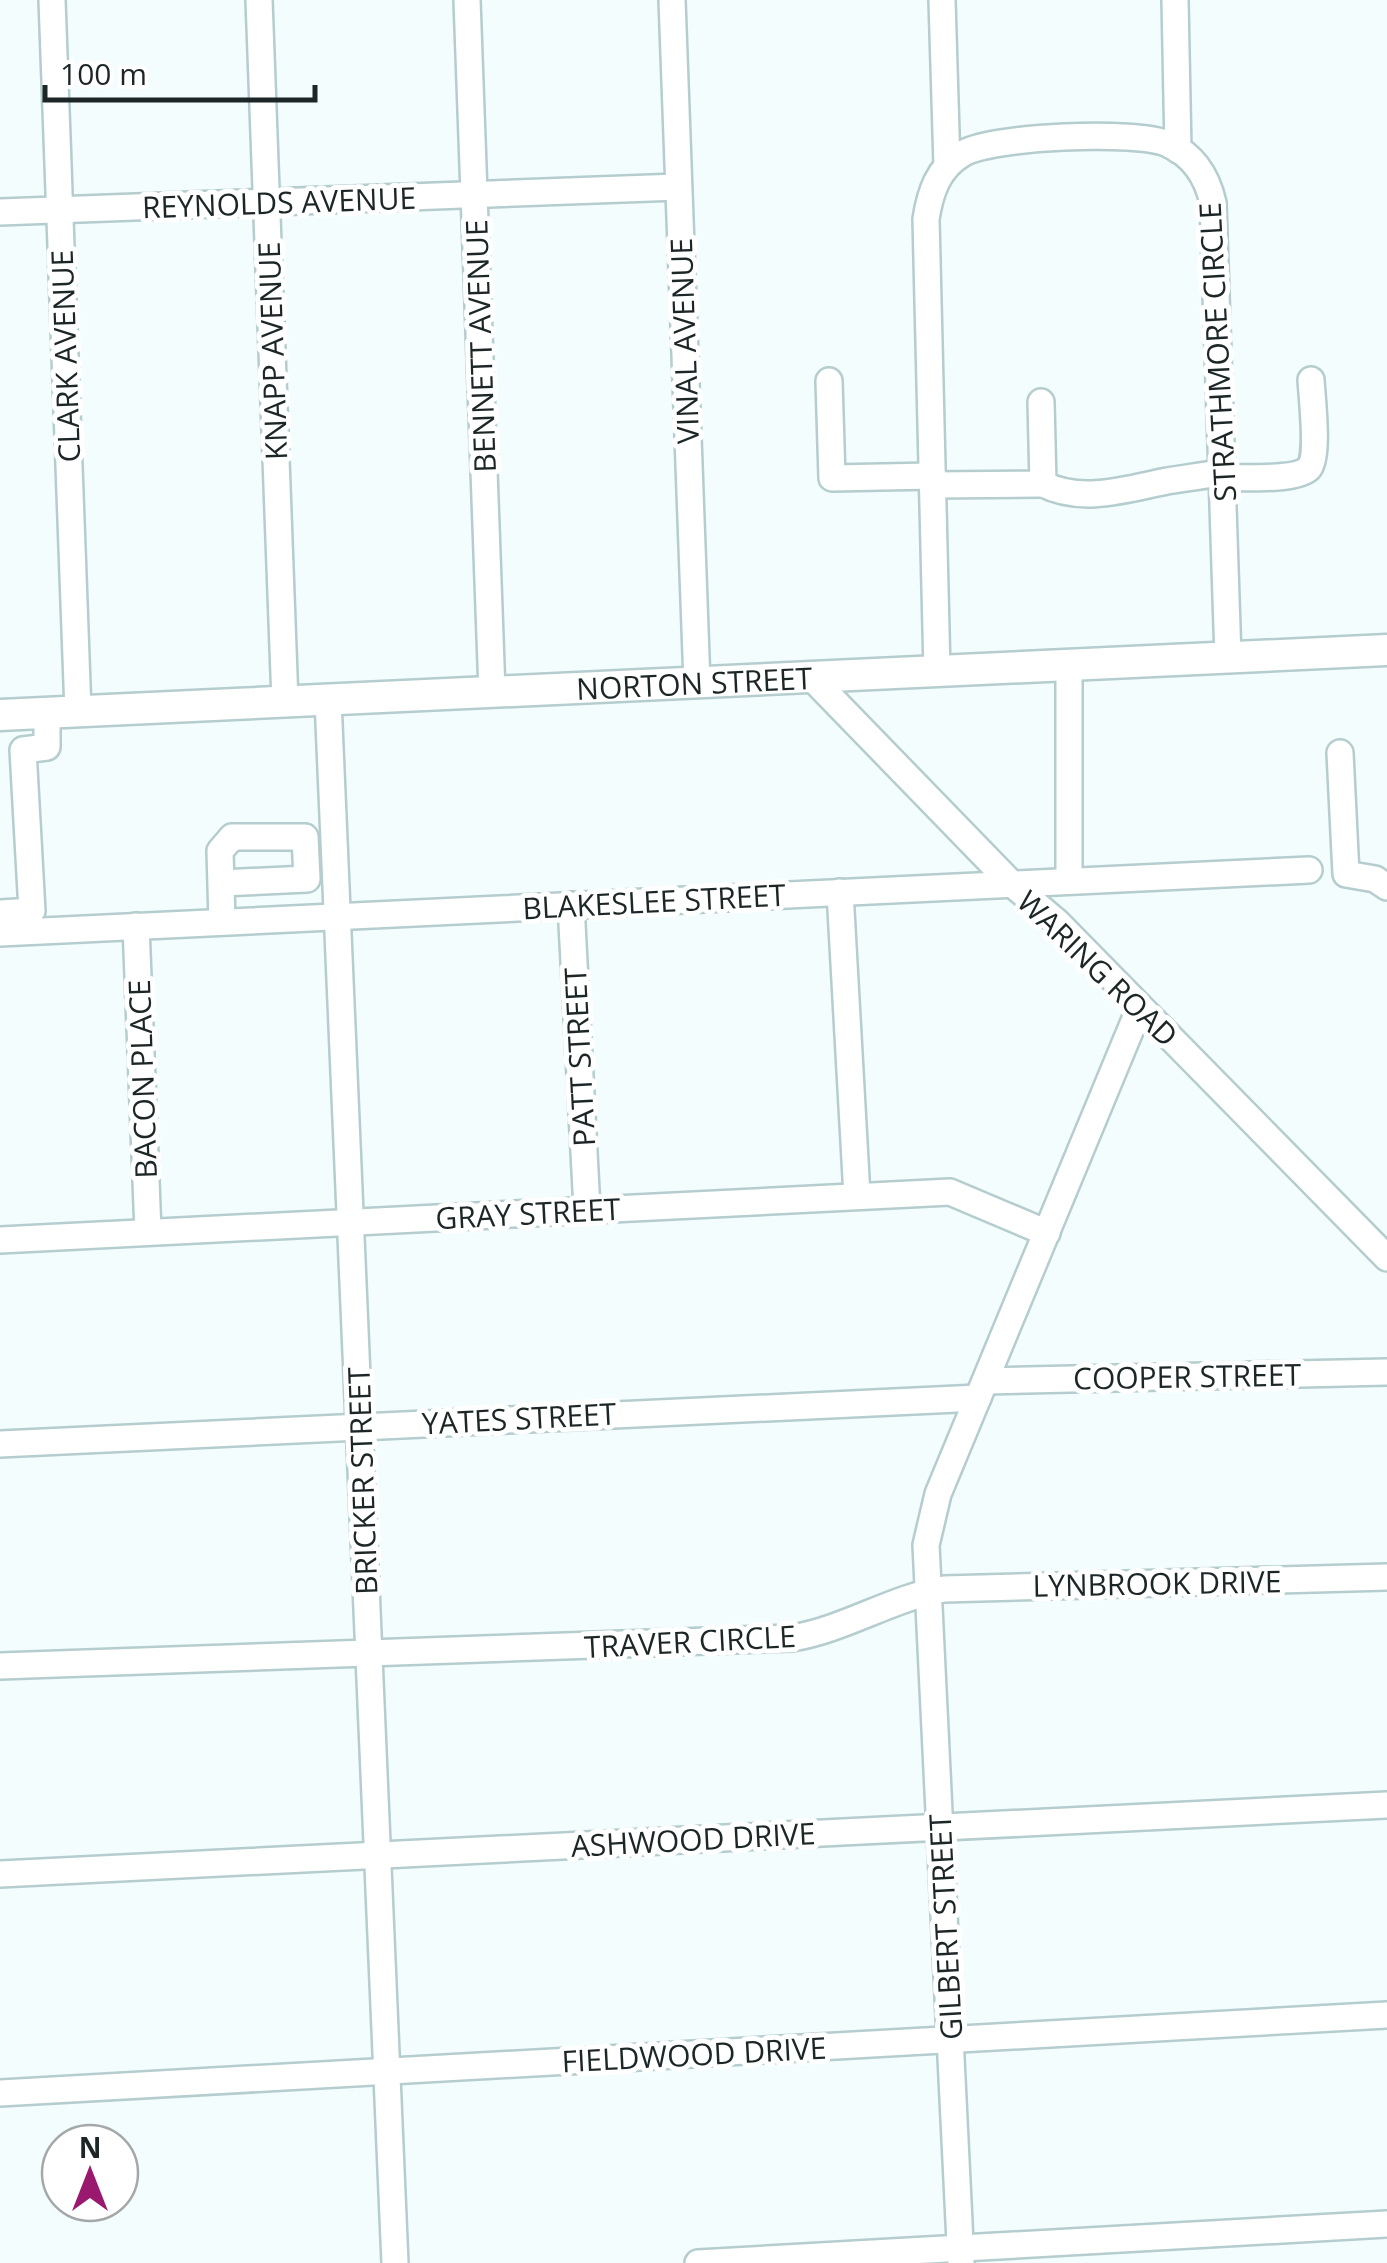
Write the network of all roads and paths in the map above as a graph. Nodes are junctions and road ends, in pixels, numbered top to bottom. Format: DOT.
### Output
graph roads {
  1 [pos="52,0"];
  2 [pos="259,0"];
  3 [pos="467,0"];
  4 [pos="672,0"];
  5 [pos="942,0"];
  6 [pos="1174,0"];
  7 [pos="1178,150"];
  8 [pos="947,166"];
  9 [pos="678,187"];
  10 [pos="474,194"];
  11 [pos="266,202"];
  12 [pos="60,210"];
  13 [pos="0,212"];
  14 [pos="1311,380"];
  15 [pos="829,381"];
  16 [pos="1041,402"];
  17 [pos="1222,475"];
  18 [pos="933,480"];
  19 [pos="1043,484"];
  20 [pos="1387,650"];
  21 [pos="1228,658"];
  22 [pos="1069,665"];
  23 [pos="938,671"];
  24 [pos="812,677"];
  25 [pos="697,683"];
  26 [pos="492,692"];
  27 [pos="328,700"];
  28 [pos="285,702"];
  29 [pos="78,712"];
  30 [pos="46,713"];
  31 [pos="0,716"];
  32 [pos="1340,753"];
  33 [pos="1308,870"];
  34 [pos="221,882"];
  35 [pos="1069,882"];
  36 [pos="1012,884"];
  37 [pos="1387,887"];
  38 [pos="840,892"];
  39 [pos="572,906"];
  40 [pos="0,913"];
  41 [pos="337,916"];
  42 [pos="222,922"];
  43 [pos="136,926"];
  44 [pos="0,933"];
  45 [pos="1140,1007"];
  46 [pos="857,1196"];
  47 [pos="587,1209"];
  48 [pos="350,1223"];
  49 [pos="148,1232"];
  50 [pos="1047,1234"];
  51 [pos="0,1240"];
  52 [pos="1387,1258"];
  53 [pos="1387,1372"];
  54 [pos="982,1390"];
  55 [pos="359,1425"];
  56 [pos="0,1444"];
  57 [pos="1387,1577"];
  58 [pos="927,1592"];
  59 [pos="369,1654"];
  60 [pos="0,1666"];
  61 [pos="1387,1805"];
  62 [pos="941,1827"];
  63 [pos="378,1855"];
  64 [pos="0,1874"];
  65 [pos="1387,2015"];
  66 [pos="950,2040"];
  67 [pos="387,2071"];
  68 [pos="0,2093"];
  69 [pos="1387,2224"];
  70 [pos="960,2256"];
  71 [pos="396,2263"];
  72 [pos="698,2263"];
  1 -- 12 [label="street, CLARK AVENUE"];
  2 -- 11 [label="street, KNAPP AVENUE"];
  3 -- 10 [label="street, BENNETT AVENUE"];
  4 -- 9 [label="street, VINAL AVENUE"];
  5 -- 8 [label="street"];
  6 -- 7 [label="street"];
  7 -- 8 [label="street"];
  7 -- 17 [label="street, STRATHMORE CIRCLE"];
  8 -- 18 [label="street"];
  9 -- 10 [label="street, REYNOLDS AVENUE"];
  9 -- 25 [label="street, VINAL AVENUE"];
  10 -- 11 [label="street, REYNOLDS AVENUE"];
  10 -- 26 [label="street, BENNETT AVENUE"];
  11 -- 12 [label="street, REYNOLDS AVENUE"];
  11 -- 28 [label="street, KNAPP AVENUE"];
  12 -- 13 [label="street, REYNOLDS AVENUE"];
  12 -- 29 [label="street, CLARK AVENUE"];
  14 -- 17 [label="street"];
  15 -- 18 [label="street"];
  16 -- 19 [label="street"];
  17 -- 19 [label="street"];
  17 -- 21 [label="street, STRATHMORE CIRCLE"];
  18 -- 19 [label="street"];
  18 -- 23 [label="street"];
  20 -- 21 [label="main road, NORTON STREET"];
  21 -- 22 [label="main road, NORTON STREET"];
  22 -- 23 [label="main road, NORTON STREET"];
  22 -- 35 [label="street"];
  23 -- 24 [label="main road, NORTON STREET"];
  24 -- 25 [label="main road, NORTON STREET"];
  24 -- 36 [label="street, WARING ROAD"];
  25 -- 26 [label="main road, NORTON STREET"];
  26 -- 27 [label="main road, NORTON STREET"];
  27 -- 28 [label="main road, NORTON STREET"];
  27 -- 41 [label="street, BRICKER STREET"];
  28 -- 29 [label="main road, NORTON STREET"];
  29 -- 30 [label="main road, NORTON STREET"];
  30 -- 31 [label="main road, NORTON STREET"];
  30 -- 40 [label="street"];
  32 -- 37 [label="street"];
  33 -- 35 [label="street, BLAKESLEE STREET"];
  34 -- 42 [label="street"];
  35 -- 36 [label="street, BLAKESLEE STREET"];
  36 -- 38 [label="street, BLAKESLEE STREET"];
  36 -- 45 [label="street, WARING ROAD"];
  38 -- 39 [label="street, BLAKESLEE STREET"];
  38 -- 46 [label="street"];
  39 -- 41 [label="street, BLAKESLEE STREET"];
  39 -- 47 [label="street, PATT STREET"];
  41 -- 42 [label="street, BLAKESLEE STREET"];
  41 -- 48 [label="street, BRICKER STREET"];
  42 -- 43 [label="street, BLAKESLEE STREET"];
  43 -- 44 [label="street, BLAKESLEE STREET"];
  43 -- 49 [label="street, BACON PLACE"];
  45 -- 50 [label="street"];
  45 -- 52 [label="street, WARING ROAD"];
  46 -- 47 [label="street, GRAY STREET"];
  46 -- 50 [label="street, GRAY STREET"];
  47 -- 48 [label="street, GRAY STREET"];
  48 -- 49 [label="street, GRAY STREET"];
  48 -- 55 [label="street, BRICKER STREET"];
  49 -- 51 [label="street, GRAY STREET"];
  50 -- 54 [label="street"];
  53 -- 54 [label="street, COOPER STREET"];
  54 -- 55 [label="street, YATES STREET"];
  54 -- 58 [label="street"];
  55 -- 56 [label="street, YATES STREET"];
  55 -- 59 [label="street, BRICKER STREET"];
  57 -- 58 [label="street, LYNBROOK DRIVE"];
  58 -- 59 [label="street, TRAVER CIRCLE"];
  58 -- 62 [label="street, GILBERT STREET"];
  59 -- 60 [label="street, TRAVER CIRCLE"];
  59 -- 63 [label="street, BRICKER STREET"];
  61 -- 62 [label="street, ASHWOOD DRIVE"];
  62 -- 63 [label="street, ASHWOOD DRIVE"];
  62 -- 66 [label="street, GILBERT STREET"];
  63 -- 64 [label="street, ASHWOOD DRIVE"];
  63 -- 67 [label="street, BRICKER STREET"];
  65 -- 66 [label="street, FIELDWOOD DRIVE"];
  66 -- 67 [label="street, FIELDWOOD DRIVE"];
  66 -- 70 [label="street, GILBERT STREET"];
  67 -- 68 [label="street, FIELDWOOD DRIVE"];
  67 -- 71 [label="street, BRICKER STREET"];
  69 -- 70 [label="street"];
  70 -- 72 [label="street"];
}
